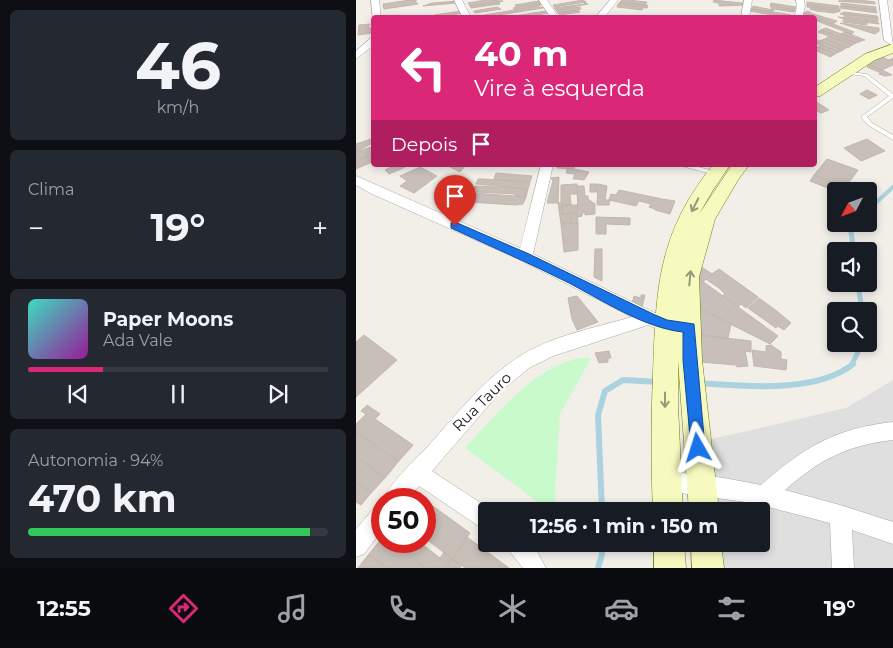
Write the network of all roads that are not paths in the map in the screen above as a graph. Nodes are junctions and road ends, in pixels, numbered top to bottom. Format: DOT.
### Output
graph roads {
  1 [pos="375,0"];
  2 [pos="458,0"];
  3 [pos="543,0"];
  4 [pos="614,0"];
  5 [pos="748,0"];
  6 [pos="800,0"];
  7 [pos="883,0"];
  8 [pos="377,15"];
  9 [pos="466,15"];
  10 [pos="553,15"];
  11 [pos="602,15"];
  12 [pos="746,15"];
  13 [pos="799,15"];
  14 [pos="892,42"];
  15 [pos="371,43"];
  16 [pos="356,56"];
  17 [pos="845,72"];
  18 [pos="817,79"];
  19 [pos="817,92"];
  20 [pos="892,96"];
  21 [pos="893,138"];
  22 [pos="547,167"];
  23 [pos="702,167"];
  24 [pos="740,167"];
  25 [pos="719,169"];
  26 [pos="356,180"];
  27 [pos="525,256"];
  28 [pos="657,322"];
  29 [pos="689,327"];
  30 [pos="893,430"];
  31 [pos="416,472"];
  32 [pos="666,481"];
  33 [pos="403,488"];
  34 [pos="763,496"];
  35 [pos="703,497"];
  36 [pos="667,502"];
  37 [pos="478,514"];
  38 [pos="840,515"];
  39 [pos="371,528"];
  40 [pos="893,533"];
  41 [pos="356,546"];
  42 [pos="524,552"];
  43 [pos="669,552"];
  44 [pos="707,552"];
  45 [pos="535,568"];
  46 [pos="670,568"];
  47 [pos="708,568"];
  48 [pos="843,568"];
  1 -- 8 [label="street"];
  2 -- 9 [label="street"];
  3 -- 10 [label="street"];
  4 -- 11 [label="street"];
  5 -- 12 [label="street"];
  6 -- 13 [label="street"];
  7 -- 14 [label="street"];
  14 -- 17 [label="main road"];
  14 -- 18 [label="main road"];
  15 -- 16 [label="street"];
  17 -- 19 [label="main road"];
  17 -- 20 [label="lane"];
  20 -- 21 [label="lane"];
  22 -- 27 [label="street"];
  23 -- 25 [label="lane"];
  29 -- 24 [label="main road, one-way"];
  25 -- 28 [label="main road, one-way"];
  26 -- 27 [label="street"];
  27 -- 28 [label="street"];
  28 -- 29 [label="street"];
  28 -- 31 [label="street, Rua Tauro"];
  28 -- 32 [label="main road, one-way"];
  29 -- 35 [label="main road"];
  30 -- 34 [label="street"];
  31 -- 33 [label="street, Rua Tauro"];
  31 -- 37 [label="street"];
  32 -- 35 [label="street"];
  32 -- 36 [label="main road"];
  34 -- 35 [label="street"];
  34 -- 38 [label="street"];
  38 -- 40 [label="street"];
  38 -- 48 [label="street"];
  39 -- 41 [label="street"];
  42 -- 45 [label="street"];
  43 -- 46 [label="main road"];
  44 -- 47 [label="main road"];
}
